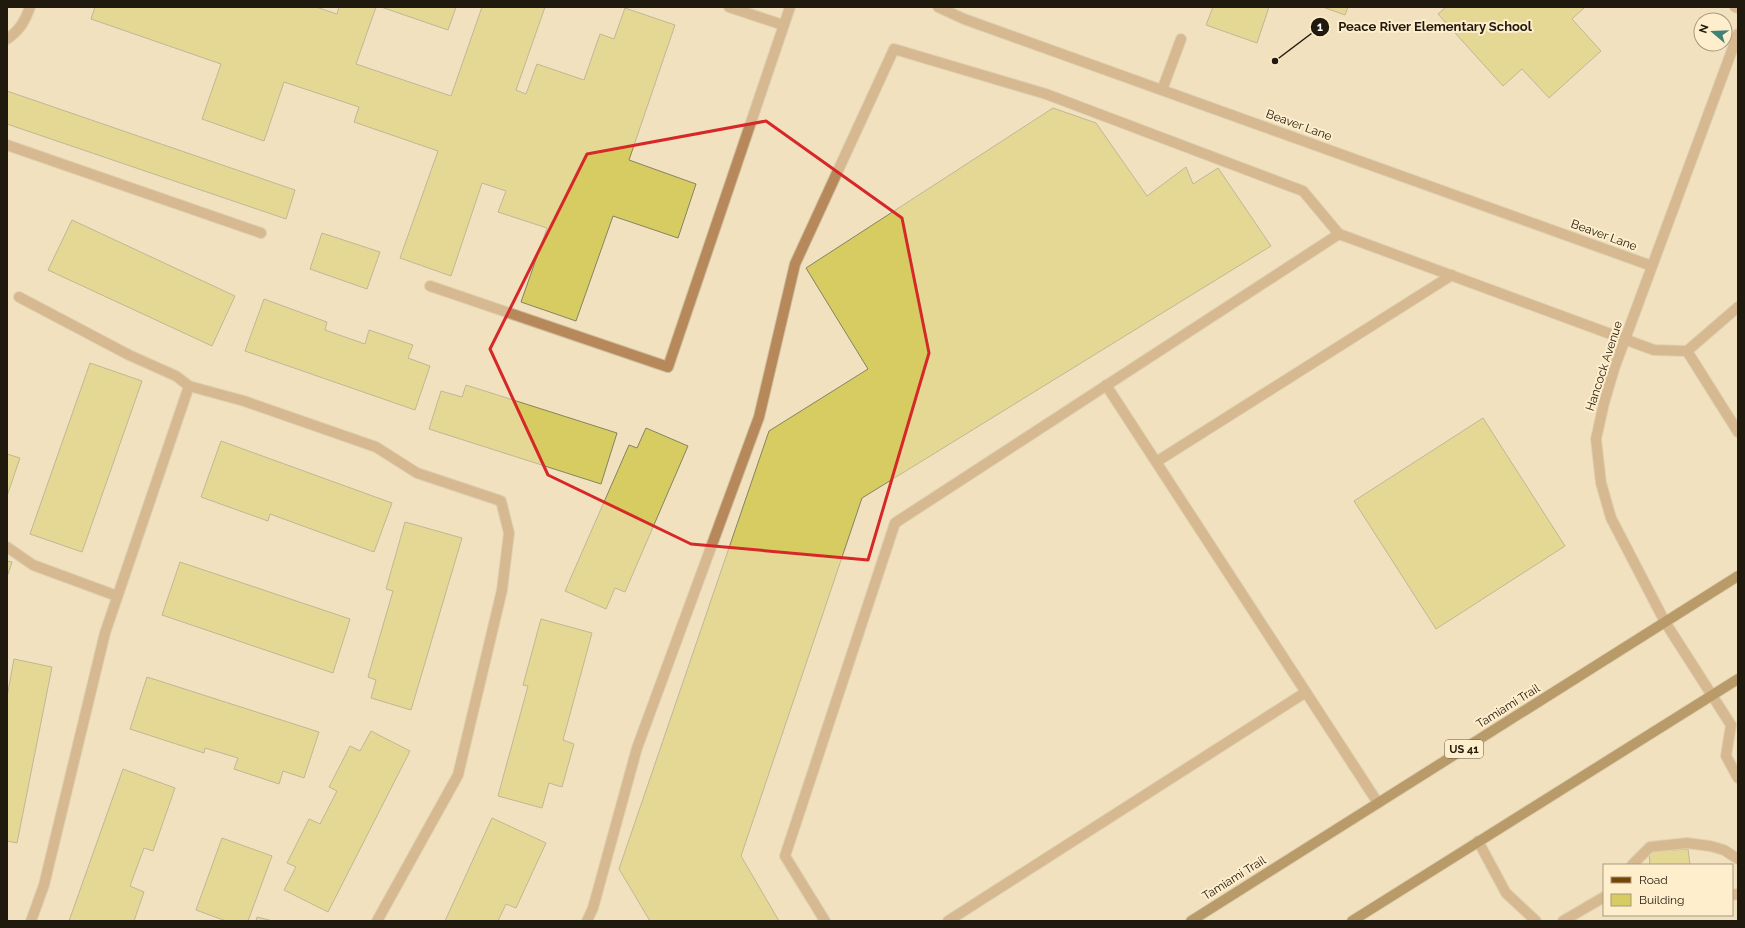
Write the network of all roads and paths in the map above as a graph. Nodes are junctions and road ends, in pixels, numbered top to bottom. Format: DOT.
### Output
graph roads {
  1 [pos="30,7"];
  2 [pos="729,7"];
  3 [pos="790,7"];
  4 [pos="938,7"];
  5 [pos="1735,7"];
  6 [pos="1738,8"];
  7 [pos="783,25"];
  8 [pos="1738,34"];
  9 [pos="7,39"];
  10 [pos="1181,39"];
  11 [pos="1734,56"];
  12 [pos="1162,90"];
  13 [pos="7,145"];
  14 [pos="261,233"];
  15 [pos="1339,234"];
  16 [pos="1652,266"];
  17 [pos="1452,276"];
  18 [pos="430,286"];
  19 [pos="19,297"];
  20 [pos="1738,307"];
  21 [pos="1625,339"];
  22 [pos="1687,351"];
  23 [pos="1106,385"];
  24 [pos="189,386"];
  25 [pos="1738,432"];
  26 [pos="1156,462"];
  27 [pos="7,547"];
  28 [pos="1738,576"];
  29 [pos="117,596"];
  30 [pos="1666,622"];
  31 [pos="1738,679"];
  32 [pos="1306,692"];
  33 [pos="1713,695"];
  34 [pos="1735,725"];
  35 [pos="1738,778"];
  36 [pos="1378,803"];
  37 [pos="1478,842"];
  38 [pos="1738,859"];
  39 [pos="1633,864"];
  40 [pos="1603,898"];
  41 [pos="30,921"];
  42 [pos="377,921"];
  43 [pos="588,921"];
  44 [pos="825,921"];
  45 [pos="948,921"];
  46 [pos="1191,921"];
  47 [pos="1352,921"];
  48 [pos="1536,921"];
  49 [pos="1563,921"];
  1 -- 9 [label="street"];
  2 -- 7 [label="street"];
  3 -- 7 [label="street"];
  4 -- 12 [label="street, Beaver Lane"];
  5 -- 6 [label="street"];
  7 -- 18 [label="street"];
  8 -- 11 [label="street, Hancock Avenue"];
  10 -- 12 [label="street"];
  11 -- 16 [label="street, Hancock Avenue"];
  12 -- 16 [label="street, Beaver Lane"];
  13 -- 14 [label="street"];
  15 -- 17 [label="street"];
  15 -- 23 [label="street"];
  15 -- 43 [label="street"];
  16 -- 21 [label="street, Hancock Avenue"];
  17 -- 21 [label="street"];
  17 -- 26 [label="street"];
  19 -- 24 [label="street"];
  20 -- 22 [label="street"];
  21 -- 22 [label="street"];
  21 -- 30 [label="street, Hancock Avenue"];
  22 -- 25 [label="street"];
  23 -- 26 [label="street"];
  23 -- 44 [label="street"];
  24 -- 29 [label="street"];
  24 -- 42 [label="street"];
  26 -- 32 [label="street"];
  27 -- 29 [label="street"];
  28 -- 30 [label="main road, Tamiami Trail / US 41"];
  29 -- 41 [label="street"];
  30 -- 33 [label="street, Hancock Avenue"];
  30 -- 36 [label="main road, Tamiami Trail / US 41"];
  31 -- 33 [label="main road"];
  32 -- 36 [label="street"];
  32 -- 45 [label="street"];
  33 -- 34 [label="street, Hancock Avenue"];
  33 -- 37 [label="main road"];
  34 -- 35 [label="street"];
  36 -- 46 [label="main road, Tamiami Trail / US 41"];
  37 -- 47 [label="main road"];
  37 -- 48 [label="street"];
  38 -- 39 [label="street"];
  40 -- 49 [label="street"];
}
